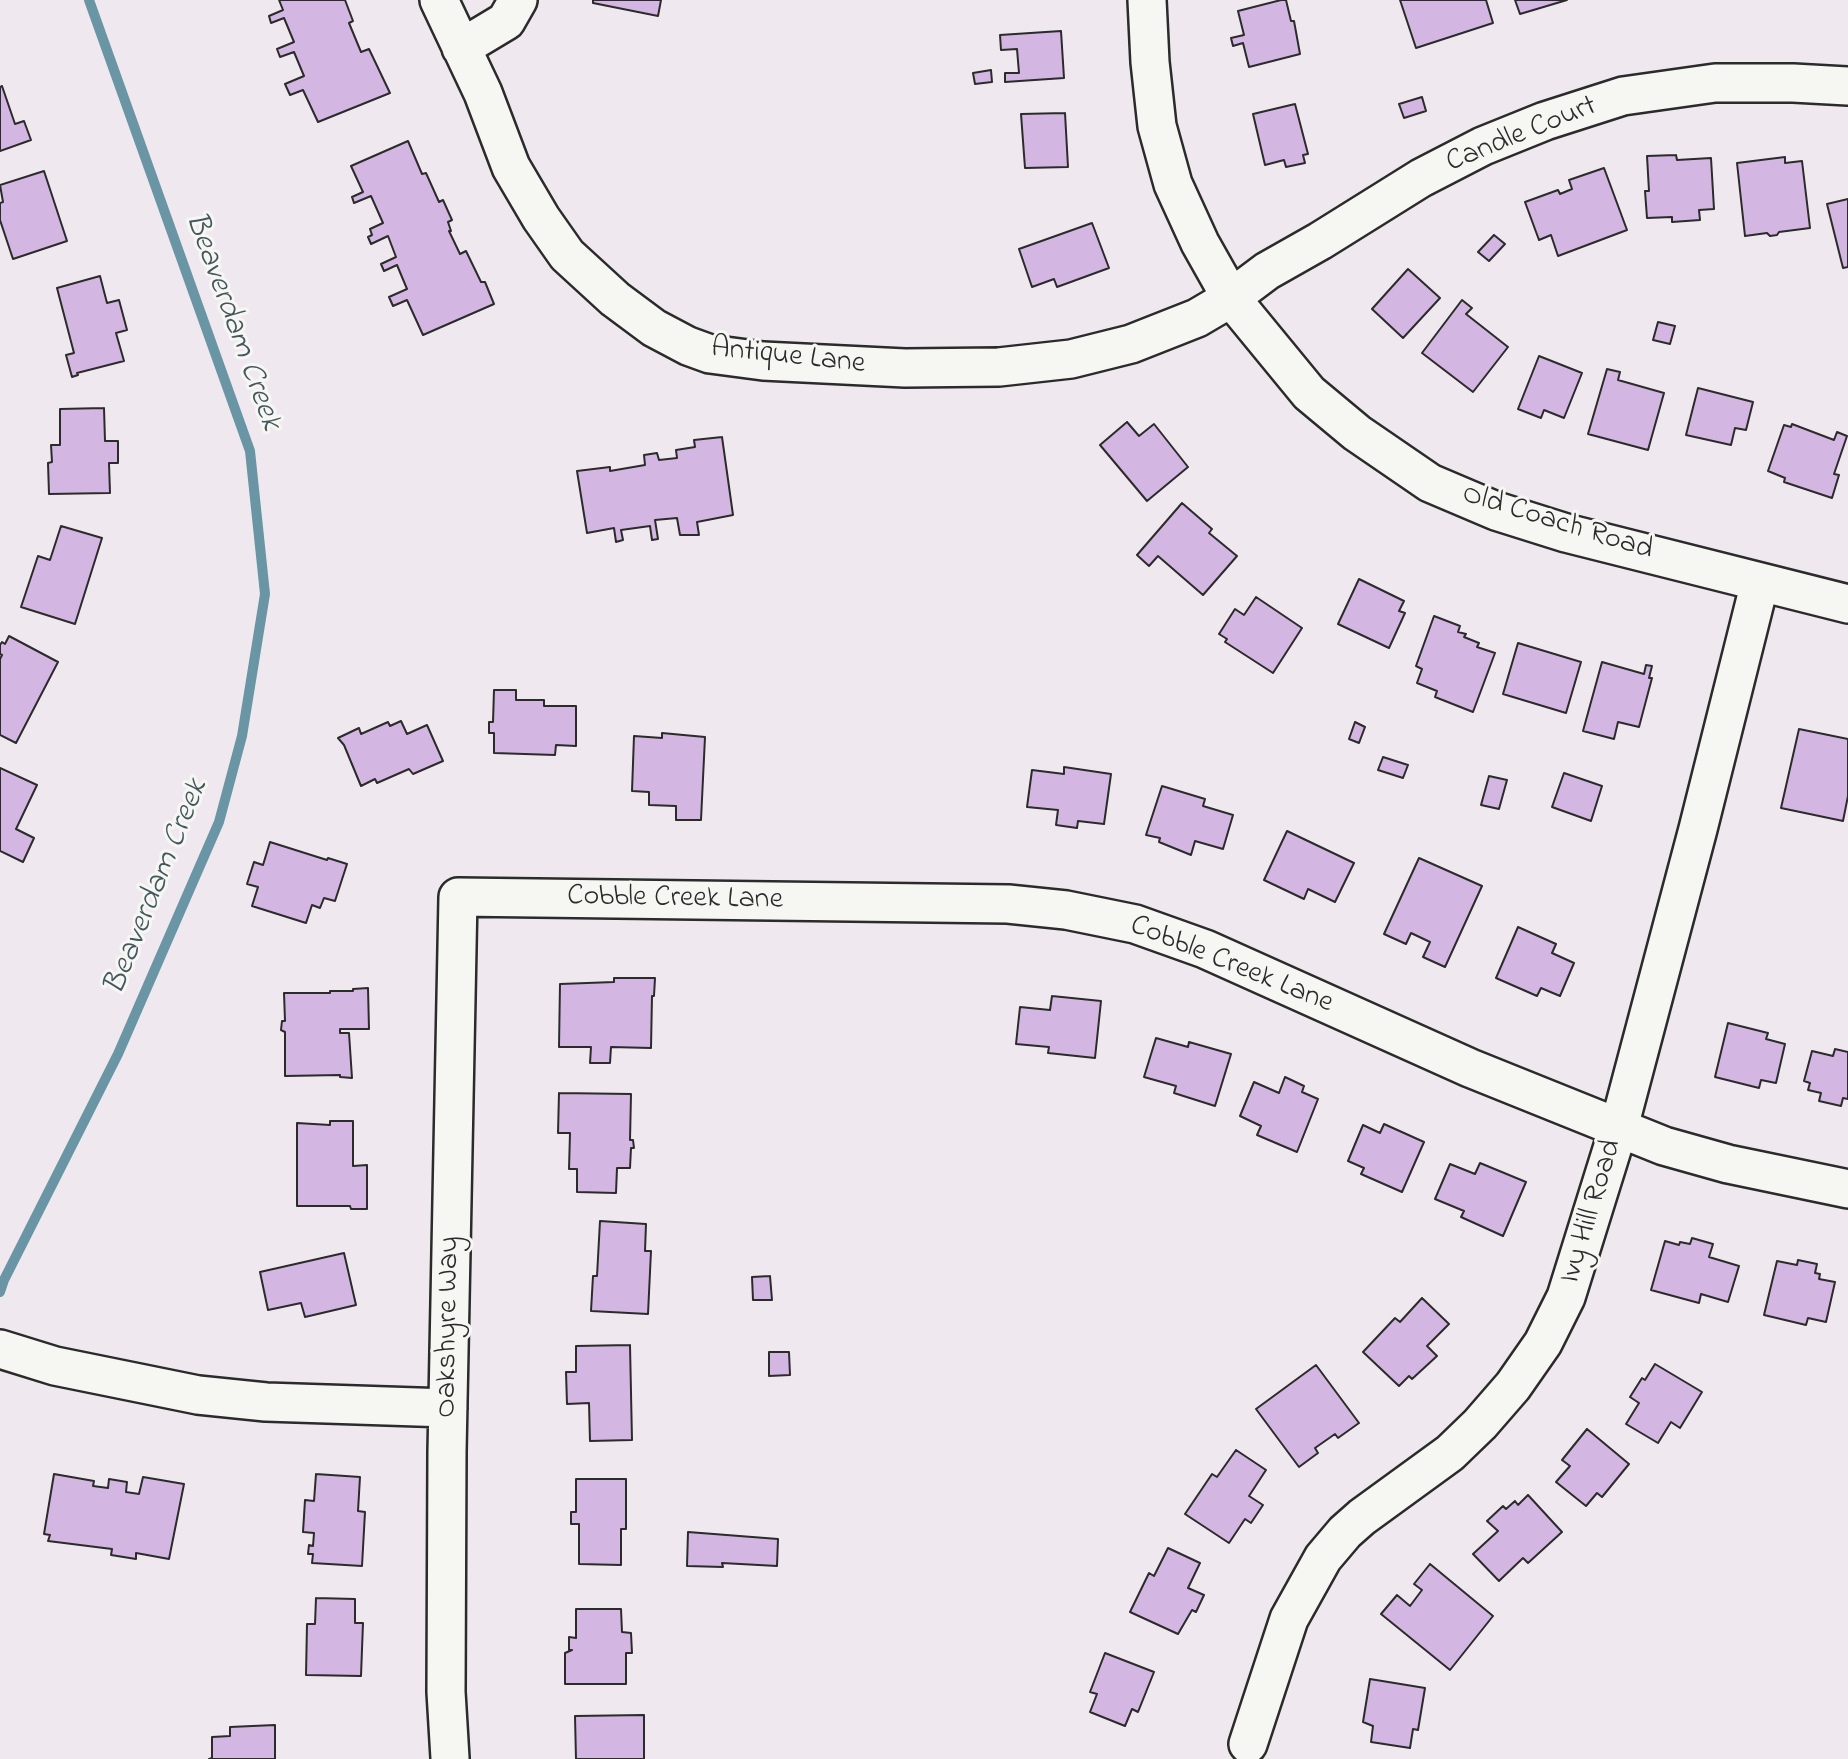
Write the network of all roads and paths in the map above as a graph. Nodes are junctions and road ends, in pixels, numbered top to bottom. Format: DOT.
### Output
graph roads {
  1 [pos="439,0"];
  2 [pos="518,0"];
  3 [pos="1147,0"];
  4 [pos="461,48"];
  5 [pos="1848,86"];
  6 [pos="1231,299"];
  7 [pos="1760,582"];
  8 [pos="1848,604"];
  9 [pos="458,897"];
  10 [pos="1619,1126"];
  11 [pos="1848,1189"];
  12 [pos="0,1349"];
  13 [pos="448,1408"];
  14 [pos="1248,1744"];
  15 [pos="450,1758"];
  1 -- 4 [label="street, Antique Lane"];
  2 -- 4 [label="street"];
  3 -- 6 [label="street, Old Coach Road"];
  4 -- 6 [label="street, Antique Lane"];
  5 -- 6 [label="street, Candle Court"];
  6 -- 7 [label="street, Old Coach Road"];
  7 -- 8 [label="street, Old Coach Road"];
  7 -- 10 [label="street, Ivy Hill Road"];
  9 -- 10 [label="street, Cobble Creek Lane"];
  9 -- 13 [label="street, Oakshyre Way"];
  10 -- 11 [label="street, Cobble Creek Lane"];
  10 -- 14 [label="street, Ivy Hill Road"];
  12 -- 13 [label="street"];
  13 -- 15 [label="street, Oakshyre Way"];
}
